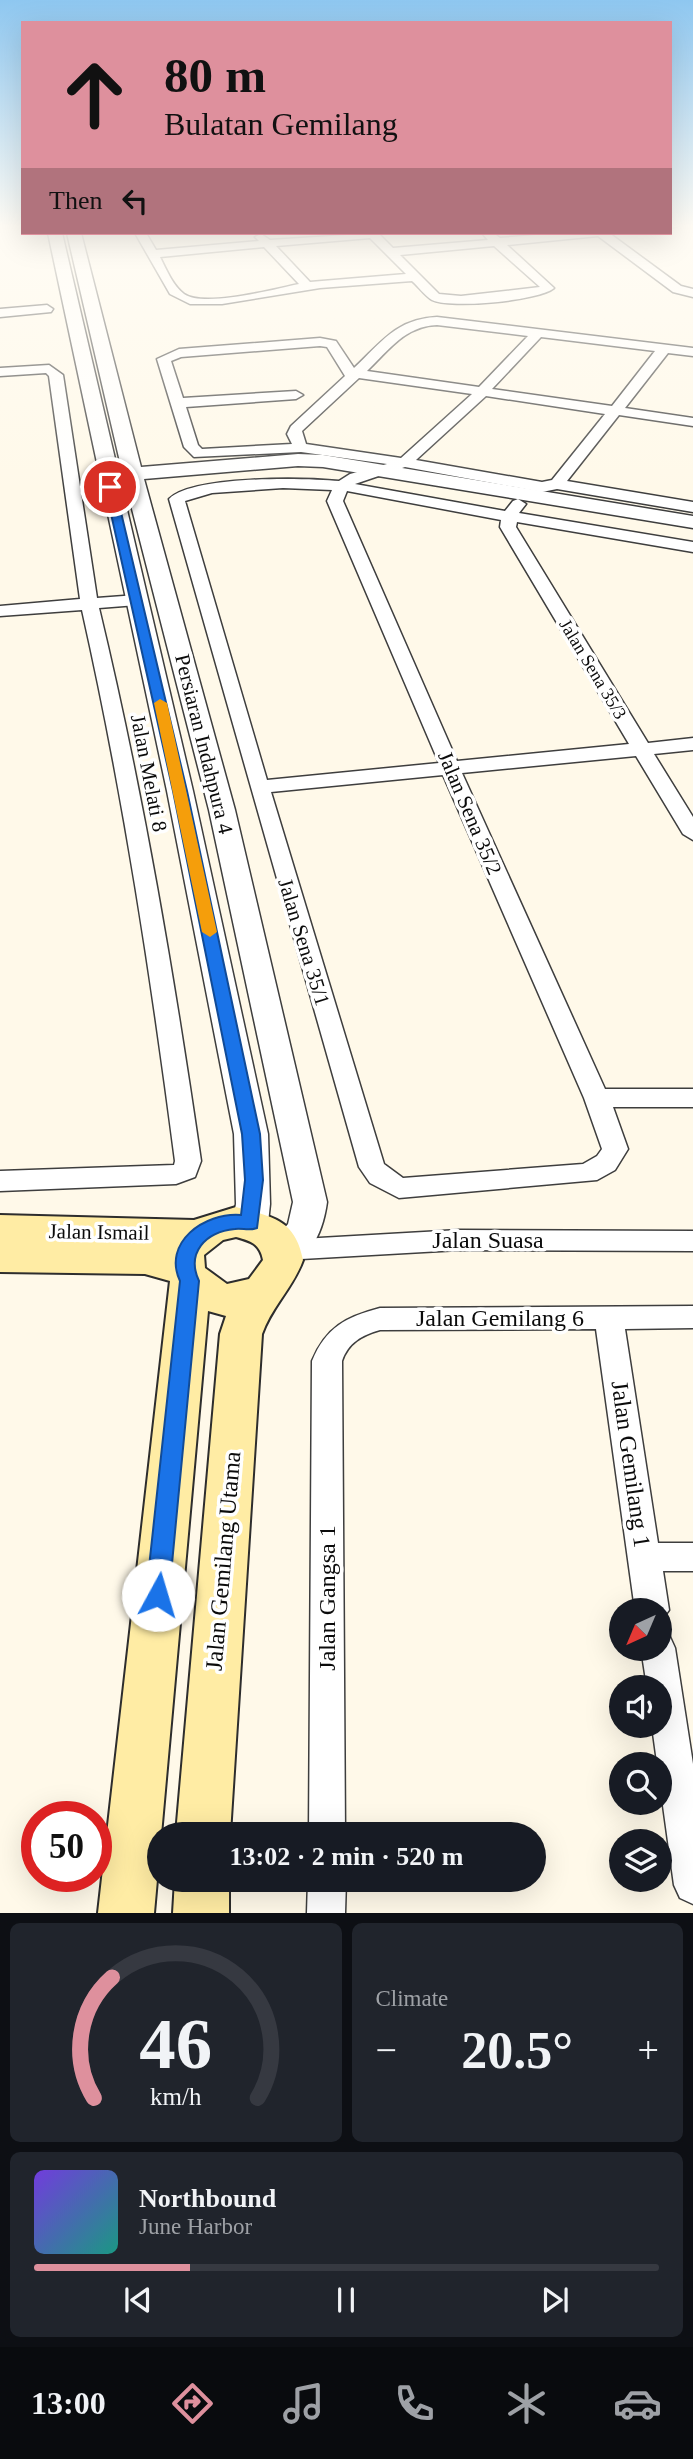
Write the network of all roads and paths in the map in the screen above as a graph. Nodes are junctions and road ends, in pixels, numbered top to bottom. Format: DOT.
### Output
graph roads {
  1 [pos="73,313"];
  2 [pos="94,313"];
  3 [pos="537,334"];
  4 [pos="664,349"];
  5 [pos="693,352"];
  6 [pos="0,372"];
  7 [pos="354,375"];
  8 [pos="479,392"];
  9 [pos="296,395"];
  10 [pos="178,402"];
  11 [pos="615,411"];
  12 [pos="693,422"];
  13 [pos="301,448"];
  14 [pos="394,466"];
  15 [pos="135,479"];
  16 [pos="349,480"];
  17 [pos="557,484"];
  18 [pos="693,507"];
  19 [pos="515,508"];
  20 [pos="693,522"];
  21 [pos="689,542"];
  22 [pos="693,559"];
  23 [pos="137,600"];
  24 [pos="89,603"];
  25 [pos="0,611"];
  26 [pos="693,744"];
  27 [pos="642,749"];
  28 [pos="451,769"];
  29 [pos="260,787"];
  30 [pos="693,835"];
  31 [pos="597,1098"];
  32 [pos="693,1098"];
  33 [pos="588,1173"];
  34 [pos="0,1181"];
  35 [pos="250,1223"];
  36 [pos="0,1230"];
  37 [pos="693,1241"];
  38 [pos="284,1250"];
  39 [pos="0,1257"];
  40 [pos="190,1262"];
  41 [pos="261,1293"];
  42 [pos="609,1317"];
  43 [pos="693,1317"];
  44 [pos="327,1362"];
  45 [pos="645,1557"];
  46 [pos="693,1557"];
  47 [pos="650,1598"];
  48 [pos="660,1661"];
  49 [pos="204,1822"];
  50 [pos="327,1822"];
  51 [pos="693,1885"];
  52 [pos="202,1892"];
  53 [pos="327,1892"];
  54 [pos="126,1913"];
  55 [pos="201,1913"];
  56 [pos="326,1913"];
  1 -- 23 [label="street, Persiaran Indahpura 4"];
  2 -- 15 [label="street, Persiaran Indahpura 4"];
  3 -- 4 [label="street"];
  3 -- 7 [label="street"];
  3 -- 8 [label="street"];
  4 -- 5 [label="street"];
  4 -- 11 [label="street"];
  6 -- 24 [label="street, Jalan Melati 8"];
  7 -- 8 [label="street"];
  7 -- 10 [label="street"];
  7 -- 13 [label="street"];
  8 -- 11 [label="street"];
  8 -- 14 [label="street"];
  9 -- 10 [label="street"];
  10 -- 13 [label="street"];
  11 -- 12 [label="street"];
  11 -- 17 [label="street"];
  13 -- 14 [label="street"];
  14 -- 15 [label="street"];
  14 -- 16 [label="street"];
  14 -- 17 [label="street"];
  14 -- 20 [label="street"];
  15 -- 16 [label="street"];
  15 -- 38 [label="street, Persiaran Indahpura 4"];
  16 -- 19 [label="street"];
  16 -- 28 [label="street, Jalan Sena 35/2"];
  16 -- 29 [label="street, Jalan Sena 35/1"];
  17 -- 18 [label="street"];
  19 -- 21 [label="street"];
  19 -- 27 [label="street, Jalan Sena 35/3"];
  21 -- 22 [label="street"];
  23 -- 24 [label="street"];
  23 -- 35 [label="street, Persiaran Indahpura 4"];
  24 -- 25 [label="street"];
  24 -- 34 [label="street, Jalan Melati 8"];
  26 -- 27 [label="street"];
  27 -- 28 [label="street"];
  27 -- 30 [label="street, Jalan Sena 35/3"];
  28 -- 29 [label="street"];
  28 -- 31 [label="street, Jalan Sena 35/2"];
  29 -- 33 [label="street, Jalan Sena 35/1"];
  31 -- 32 [label="street"];
  31 -- 33 [label="street, Jalan Sena 35/2"];
  35 -- 38 [label="main road"];
  35 -- 40 [label="main road"];
  36 -- 40 [label="main road, Jalan Ismail"];
  37 -- 38 [label="street, Jalan Suasa"];
  38 -- 41 [label="main road"];
  39 -- 40 [label="main road, Jalan Ismail"];
  40 -- 41 [label="main road"];
  40 -- 54 [label="main road"];
  41 -- 49 [label="main road, Jalan Gemilang Utama"];
  42 -- 43 [label="street, Jalan Gemilang 6"];
  42 -- 44 [label="street, Jalan Gemilang 6"];
  42 -- 45 [label="street, Jalan Gemilang 1"];
  44 -- 50 [label="street, Jalan Gangsa 1"];
  45 -- 46 [label="street"];
  45 -- 47 [label="street, Jalan Gemilang 1"];
  48 -- 51 [label="street"];
  52 -- 55 [label="main road"];
  53 -- 56 [label="street"];
}
